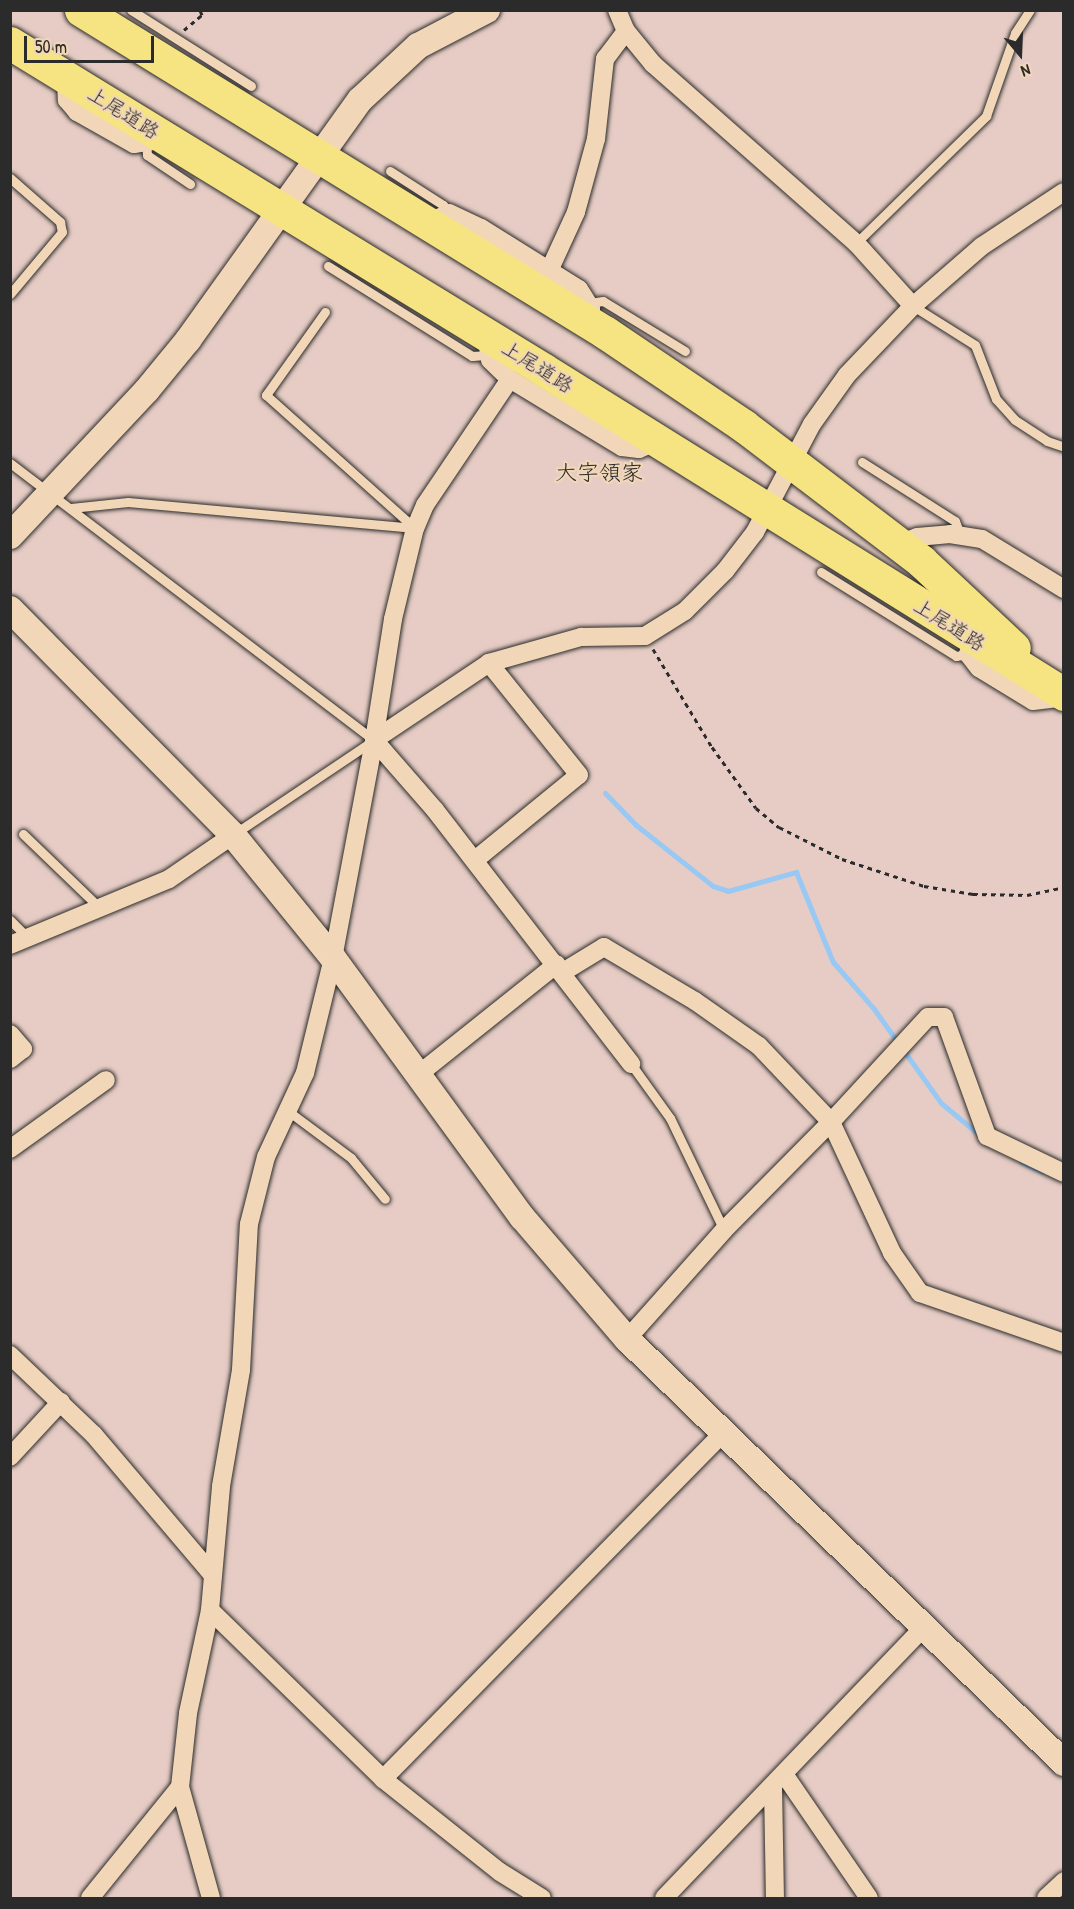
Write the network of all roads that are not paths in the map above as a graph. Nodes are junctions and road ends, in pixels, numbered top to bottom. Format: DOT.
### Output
graph roads {
  1 [pos="487,10"];
  2 [pos="617,10"];
  3 [pos="1030,10"];
  4 [pos="107,15"];
  5 [pos="626,31"];
  6 [pos="10,43"];
  7 [pos="10,55"];
  8 [pos="64,80"];
  9 [pos="251,86"];
  10 [pos="154,139"];
  11 [pos="318,156"];
  12 [pos="390,171"];
  13 [pos="10,178"];
  14 [pos="190,184"];
  15 [pos="1064,192"];
  16 [pos="281,209"];
  17 [pos="438,218"];
  18 [pos="856,243"];
  19 [pos="328,266"];
  20 [pos="549,271"];
  21 [pos="10,294"];
  22 [pos="913,306"];
  23 [pos="325,312"];
  24 [pos="590,313"];
  25 [pos="487,344"];
  26 [pos="685,351"];
  27 [pos="510,379"];
  28 [pos="658,441"];
  29 [pos="1064,447"];
  30 [pos="793,460"];
  31 [pos="862,462"];
  32 [pos="10,464"];
  33 [pos="51,494"];
  34 [pos="71,508"];
  35 [pos="768,508"];
  36 [pos="415,528"];
  37 [pos="960,535"];
  38 [pos="10,536"];
  39 [pos="899,544"];
  40 [pos="820,572"];
  41 [pos="1064,589"];
  42 [pos="10,609"];
  43 [pos="970,647"];
  44 [pos="489,663"];
  45 [pos="1064,695"];
  46 [pos="374,740"];
  47 [pos="23,834"];
  48 [pos="233,834"];
  49 [pos="475,860"];
  50 [pos="102,909"];
  51 [pos="10,920"];
  52 [pos="28,938"];
  53 [pos="10,945"];
  54 [pos="333,958"];
  55 [pos="560,968"];
  56 [pos="10,1035"];
  57 [pos="10,1059"];
  58 [pos="631,1064"];
  59 [pos="419,1074"];
  60 [pos="106,1080"];
  61 [pos="288,1111"];
  62 [pos="831,1122"];
  63 [pos="10,1149"];
  64 [pos="1064,1173"];
  65 [pos="385,1198"];
  66 [pos="724,1230"];
  67 [pos="627,1339"];
  68 [pos="1064,1343"];
  69 [pos="10,1355"];
  70 [pos="62,1402"];
  71 [pos="724,1432"];
  72 [pos="10,1457"];
  73 [pos="212,1574"];
  74 [pos="210,1610"];
  75 [pos="926,1625"];
  76 [pos="1064,1763"];
  77 [pos="383,1779"];
  78 [pos="779,1780"];
  79 [pos="180,1787"];
  80 [pos="1064,1881"];
  81 [pos="664,1898"];
  82 [pos="90,1899"];
  83 [pos="212,1899"];
  84 [pos="542,1899"];
  85 [pos="775,1899"];
  86 [pos="869,1899"];
  87 [pos="1046,1899"];
  1 -- 11 [label="street"];
  2 -- 5 [label="street"];
  3 -- 18 [label="lane"];
  4 -- 9 [label="lane"];
  4 -- 11 [label="highway, 上尾道路"];
  5 -- 18 [label="street"];
  5 -- 20 [label="street"];
  6 -- 8 [label="highway, 上尾道路"];
  7 -- 8 [label="street"];
  8 -- 10 [label="highway, 上尾道路"];
  10 -- 14 [label="lane"];
  10 -- 16 [label="highway, 上尾道路"];
  11 -- 16 [label="street"];
  11 -- 17 [label="highway, 上尾道路"];
  12 -- 17 [label="lane"];
  13 -- 21 [label="lane"];
  15 -- 22 [label="street"];
  16 -- 25 [label="highway, 上尾道路"];
  16 -- 33 [label="street"];
  17 -- 20 [label="street"];
  17 -- 24 [label="highway, 上尾道路"];
  18 -- 22 [label="street"];
  19 -- 25 [label="lane"];
  20 -- 24 [label="street"];
  22 -- 29 [label="lane"];
  22 -- 30 [label="street"];
  23 -- 36 [label="lane"];
  24 -- 26 [label="lane"];
  24 -- 30 [label="highway, 上尾道路"];
  25 -- 27 [label="street"];
  25 -- 28 [label="highway, 上尾道路"];
  27 -- 28 [label="street"];
  27 -- 36 [label="street"];
  28 -- 35 [label="highway, 上尾道路"];
  30 -- 35 [label="street"];
  30 -- 39 [label="highway, 上尾道路"];
  31 -- 37 [label="lane"];
  32 -- 33 [label="lane"];
  33 -- 34 [label="lane"];
  33 -- 38 [label="street"];
  34 -- 36 [label="lane"];
  34 -- 46 [label="lane"];
  35 -- 43 [label="highway, 上尾道路"];
  35 -- 44 [label="street"];
  36 -- 46 [label="street"];
  37 -- 39 [label="street"];
  37 -- 41 [label="street"];
  39 -- 45 [label="highway, 上尾道路"];
  40 -- 43 [label="lane"];
  42 -- 48 [label="street"];
  43 -- 45 [label="highway, 上尾道路"];
  44 -- 46 [label="street"];
  44 -- 49 [label="street"];
  46 -- 48 [label="lane"];
  46 -- 49 [label="street"];
  46 -- 54 [label="street"];
  47 -- 50 [label="lane"];
  48 -- 50 [label="street"];
  48 -- 54 [label="street"];
  49 -- 55 [label="street"];
  50 -- 52 [label="street"];
  51 -- 52 [label="lane"];
  52 -- 53 [label="street"];
  54 -- 59 [label="street"];
  54 -- 61 [label="street"];
  55 -- 58 [label="street"];
  55 -- 59 [label="street"];
  55 -- 62 [label="street"];
  56 -- 57 [label="street"];
  58 -- 66 [label="lane"];
  59 -- 67 [label="street"];
  60 -- 63 [label="street"];
  61 -- 65 [label="lane"];
  61 -- 73 [label="street"];
  62 -- 64 [label="street"];
  62 -- 66 [label="street"];
  62 -- 68 [label="street"];
  66 -- 67 [label="street"];
  67 -- 71 [label="street"];
  69 -- 70 [label="street"];
  70 -- 72 [label="street"];
  70 -- 73 [label="street"];
  71 -- 75 [label="street"];
  71 -- 77 [label="street"];
  73 -- 74 [label="street"];
  74 -- 77 [label="street"];
  74 -- 79 [label="street"];
  75 -- 76 [label="street"];
  75 -- 78 [label="street"];
  77 -- 84 [label="street"];
  78 -- 81 [label="street"];
  78 -- 85 [label="street"];
  78 -- 86 [label="street"];
  79 -- 82 [label="street"];
  79 -- 83 [label="street"];
  80 -- 87 [label="street"];
}
